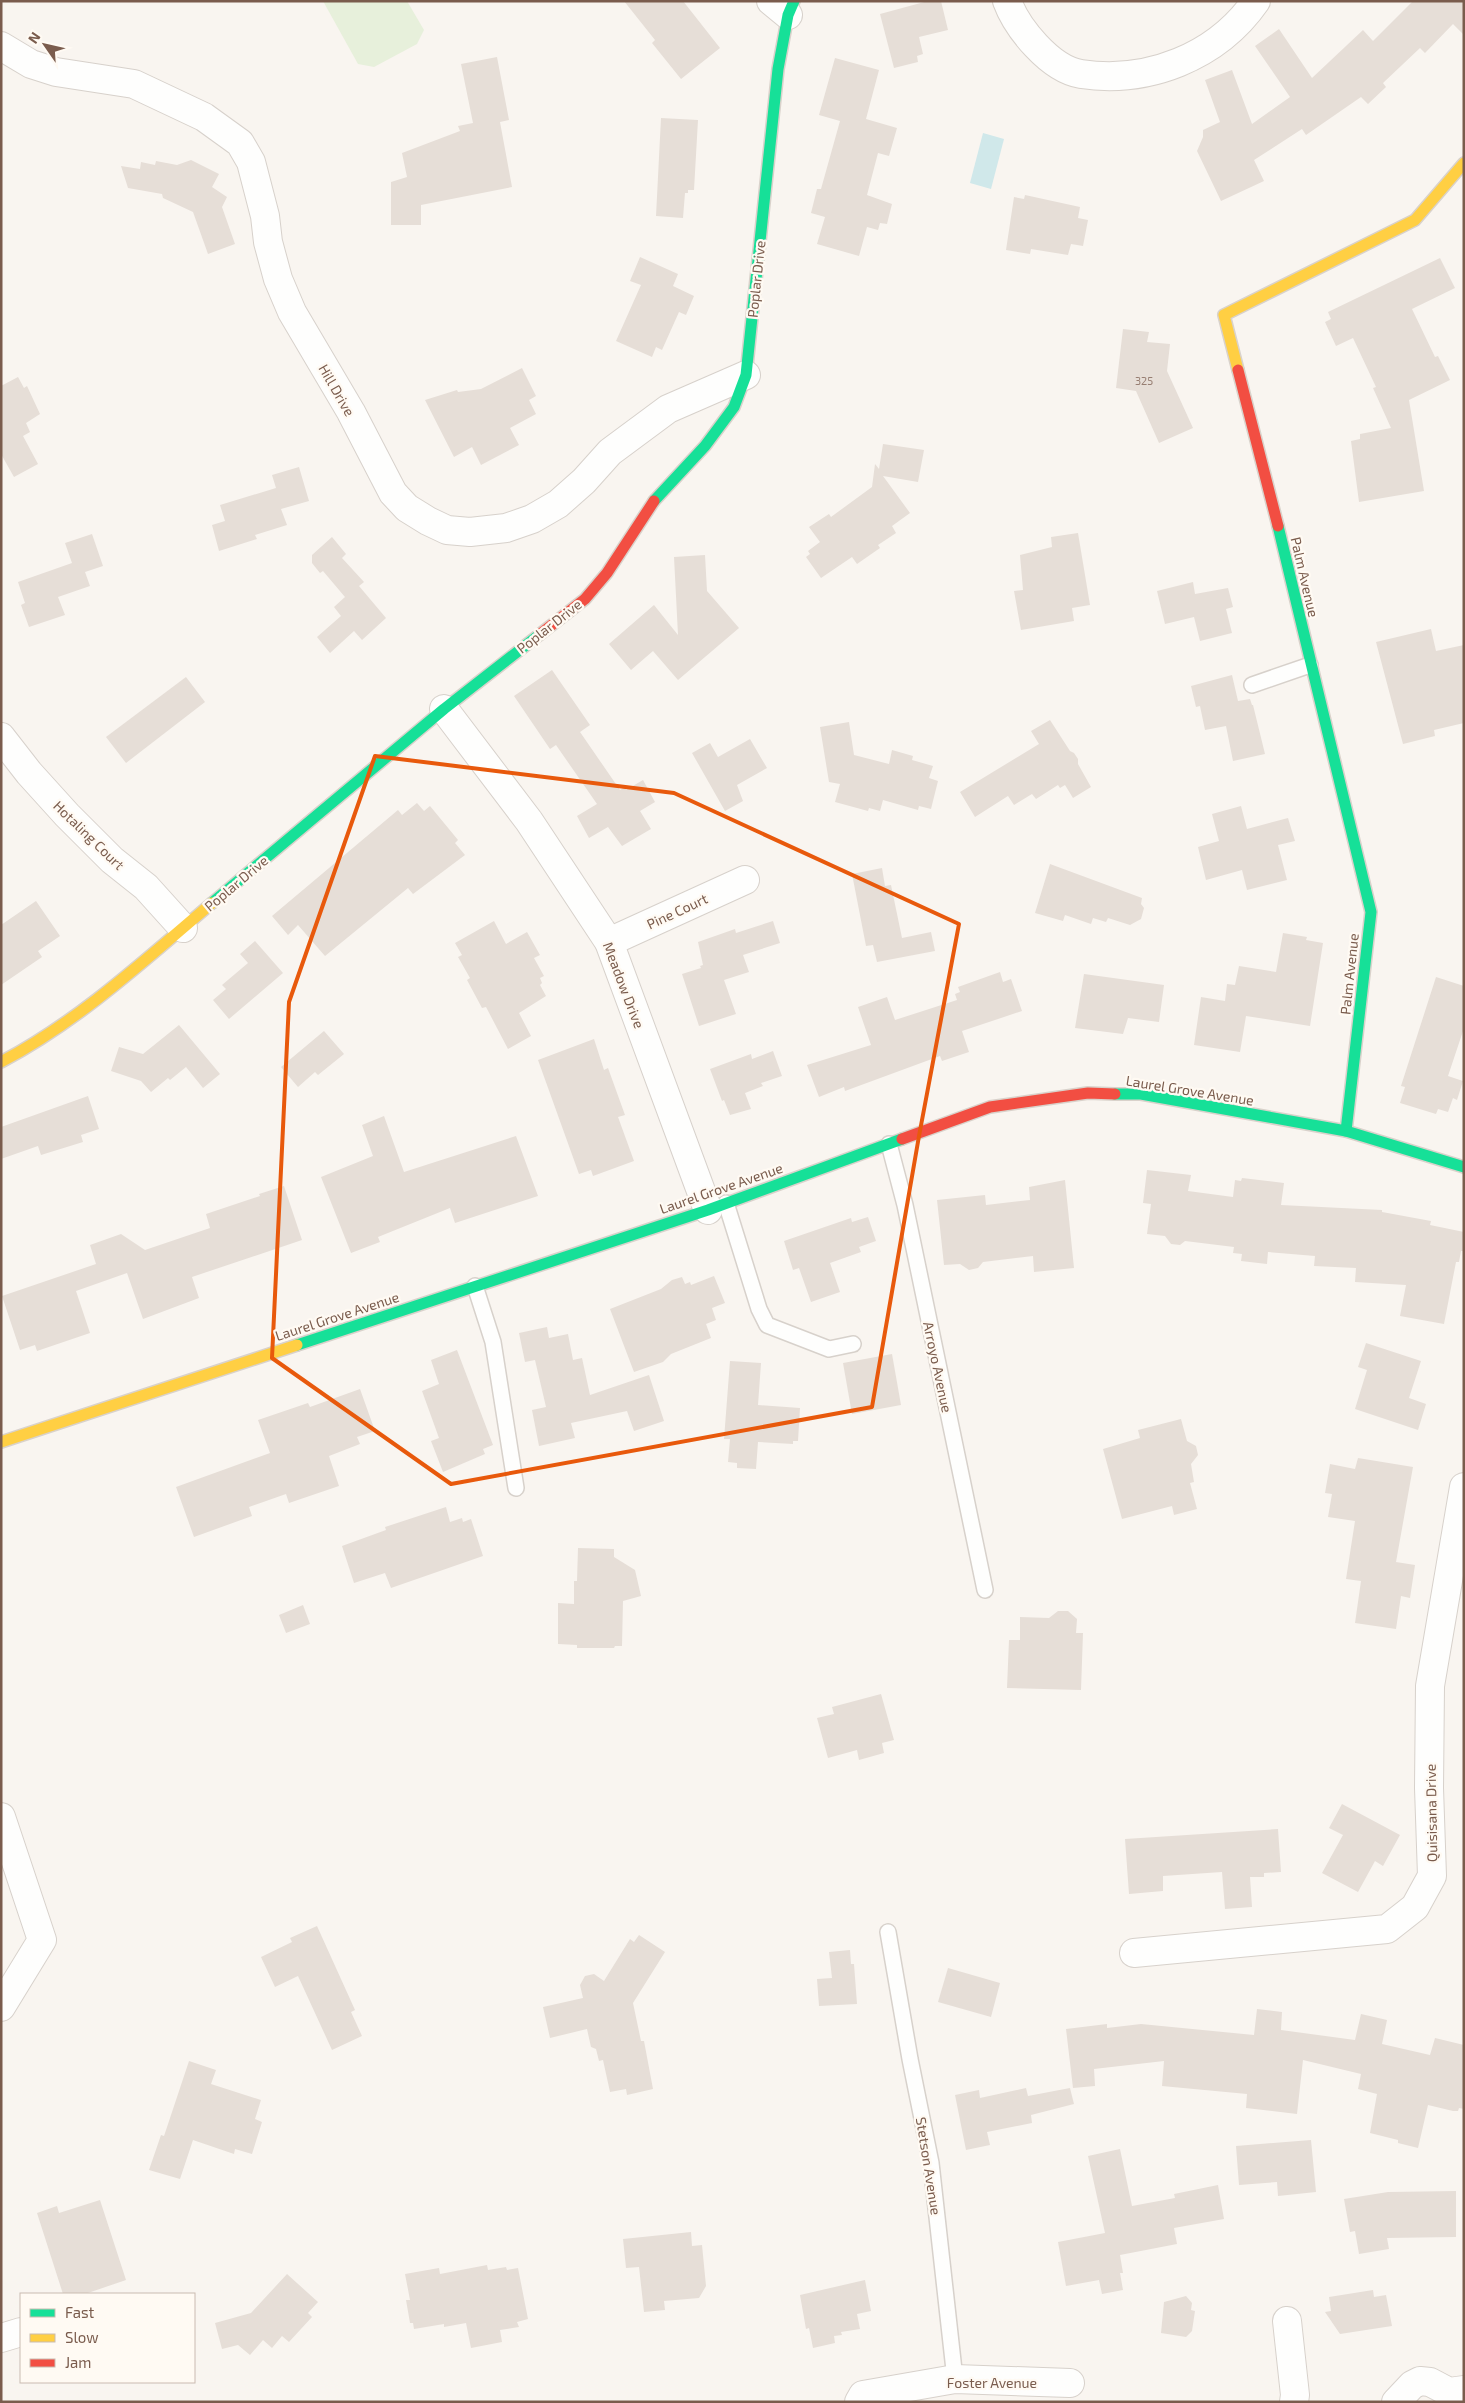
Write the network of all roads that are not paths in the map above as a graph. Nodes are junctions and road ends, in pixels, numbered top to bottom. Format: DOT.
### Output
graph roads {
  1 [pos="1007,1"];
  2 [pos="1256,1"];
  3 [pos="784,6"];
  4 [pos="1,46"];
  5 [pos="1464,164"];
  6 [pos="746,375"];
  7 [pos="1310,665"];
  8 [pos="1252,685"];
  9 [pos="444,710"];
  10 [pos="1,737"];
  11 [pos="744,880"];
  12 [pos="182,928"];
  13 [pos="609,942"];
  14 [pos="1,1062"];
  15 [pos="1346,1131"];
  16 [pos="889,1144"];
  17 [pos="1464,1167"];
  18 [pos="717,1206"];
  19 [pos="475,1286"];
  20 [pos="853,1344"];
  21 [pos="1,1442"];
  22 [pos="1464,1487"];
  23 [pos="516,1488"];
  24 [pos="985,1590"];
  25 [pos="1,1817"];
  26 [pos="888,1932"];
  27 [pos="1134,1952"];
  28 [pos="1,2007"];
  29 [pos="1287,2321"];
  30 [pos="20,2332"];
  31 [pos="1,2338"];
  32 [pos="1070,2383"];
  33 [pos="957,2390"];
  34 [pos="1453,2395"];
  35 [pos="859,2402"];
  36 [pos="1294,2402"];
  37 [pos="1396,2402"];
  1 -- 2 [label="street"];
  3 -- 6 [label="street, Poplar Drive"];
  4 -- 6 [label="street, Hill Drive"];
  5 -- 7 [label="street, Palm Avenue"];
  6 -- 9 [label="street, Poplar Drive"];
  7 -- 8 [label="lane"];
  7 -- 15 [label="street, Palm Avenue"];
  9 -- 12 [label="street, Poplar Drive"];
  9 -- 13 [label="street, Meadow Drive"];
  10 -- 12 [label="street, Hotaling Court"];
  11 -- 13 [label="street, Pine Court"];
  12 -- 14 [label="street, Poplar Drive"];
  13 -- 18 [label="street, Meadow Drive"];
  15 -- 16 [label="street, Laurel Grove Avenue"];
  15 -- 17 [label="street, Laurel Grove Avenue"];
  16 -- 18 [label="street, Laurel Grove Avenue"];
  16 -- 24 [label="lane, Arroyo Avenue"];
  18 -- 19 [label="street, Laurel Grove Avenue"];
  18 -- 20 [label="lane"];
  19 -- 21 [label="street, Laurel Grove Avenue"];
  19 -- 23 [label="lane"];
  22 -- 27 [label="street, Quisisana Drive"];
  25 -- 28 [label="street"];
  26 -- 33 [label="lane, Stetson Avenue"];
  29 -- 36 [label="street"];
  30 -- 31 [label="street"];
  32 -- 33 [label="street, Foster Avenue"];
  33 -- 35 [label="street, Foster Avenue"];
  34 -- 37 [label="street"];
}
